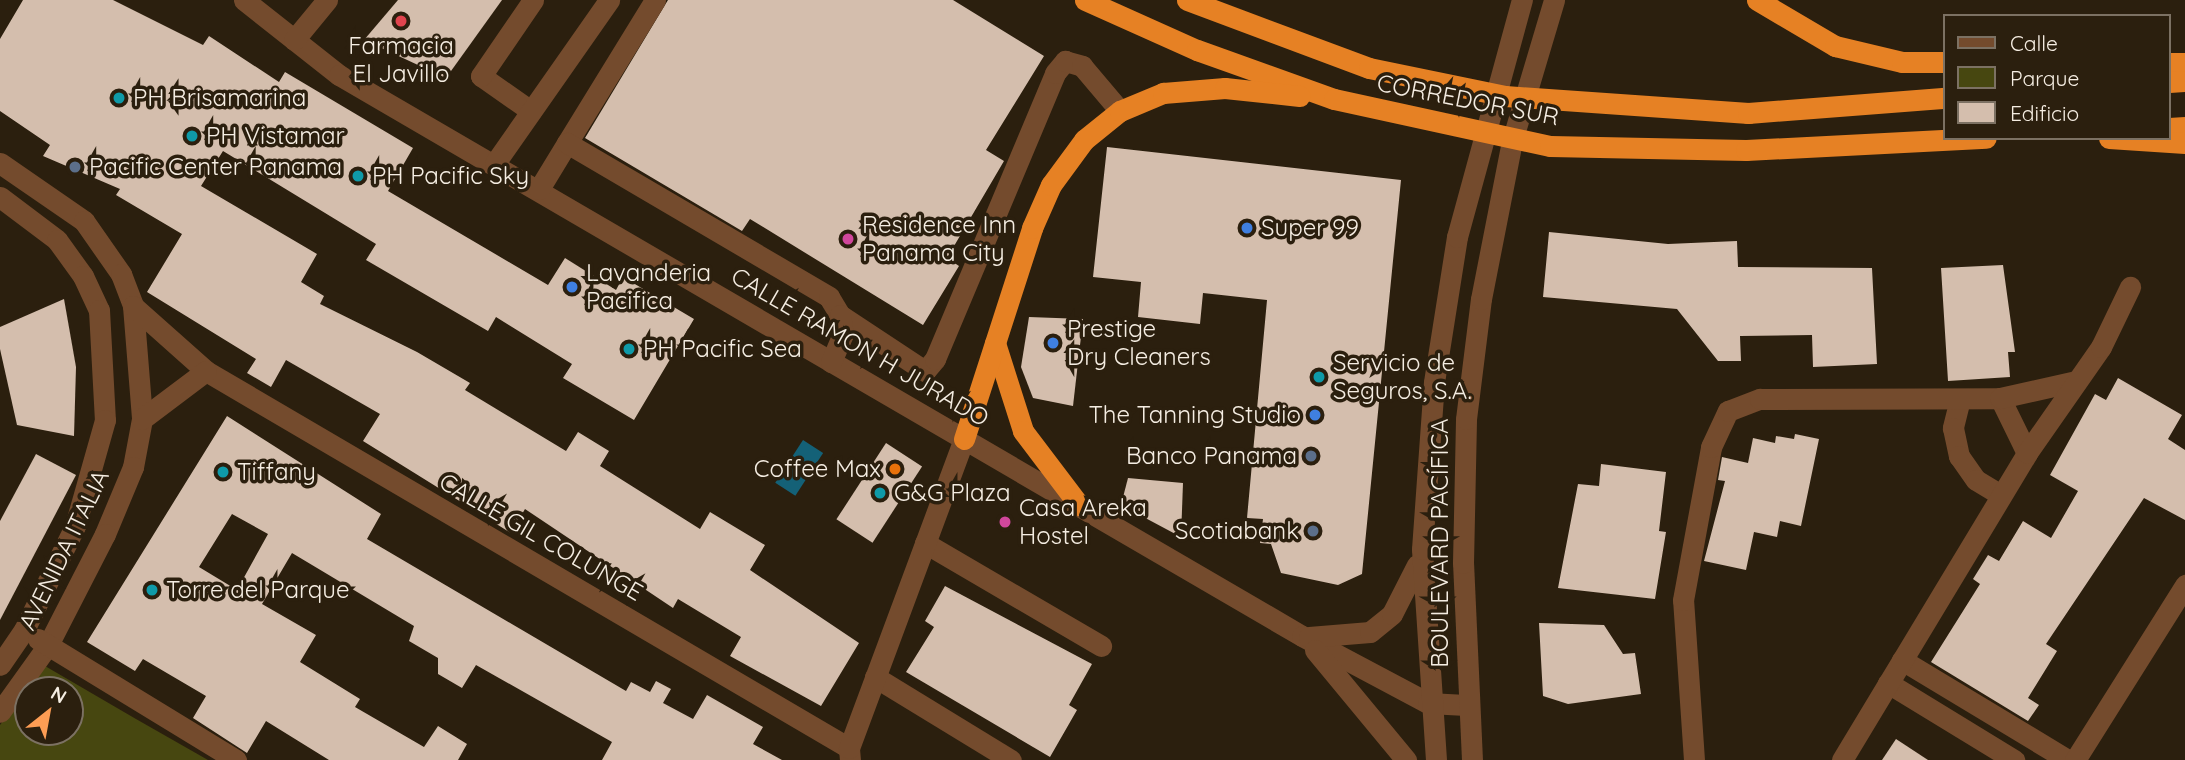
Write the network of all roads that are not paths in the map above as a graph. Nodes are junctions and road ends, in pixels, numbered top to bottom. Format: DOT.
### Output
graph roads {
  1 [pos="244,0"];
  2 [pos="327,0"];
  3 [pos="533,0"];
  4 [pos="609,0"];
  5 [pos="655,0"];
  6 [pos="1085,0"];
  7 [pos="1187,0"];
  8 [pos="1522,0"];
  9 [pos="1554,0"];
  10 [pos="1757,0"];
  11 [pos="294,40"];
  12 [pos="1944,62"];
  13 [pos="1944,98"];
  14 [pos="1334,99"];
  15 [pos="531,111"];
  16 [pos="1120,111"];
  17 [pos="1946,140"];
  18 [pos="2139,140"];
  19 [pos="568,143"];
  20 [pos="2185,143"];
  21 [pos="0,163"];
  22 [pos="495,163"];
  23 [pos="539,189"];
  24 [pos="0,197"];
  25 [pos="2130,287"];
  26 [pos="133,306"];
  27 [pos="840,315"];
  28 [pos="994,342"];
  29 [pos="831,362"];
  30 [pos="206,371"];
  31 [pos="2076,381"];
  32 [pos="2000,398"];
  33 [pos="1960,399"];
  34 [pos="142,419"];
  35 [pos="964,439"];
  36 [pos="2027,453"];
  37 [pos="2001,495"];
  38 [pos="1079,505"];
  39 [pos="925,542"];
  40 [pos="1422,550"];
  41 [pos="2185,585"];
  42 [pos="24,630"];
  43 [pos="1302,636"];
  44 [pos="48,645"];
  45 [pos="1101,646"];
  46 [pos="1902,660"];
  47 [pos="0,665"];
  48 [pos="875,677"];
  49 [pos="1888,683"];
  50 [pos="1428,703"];
  51 [pos="1466,705"];
  52 [pos="0,712"];
  53 [pos="849,754"];
  54 [pos="236,760"];
  55 [pos="1011,760"];
  56 [pos="1406,760"];
  57 [pos="1436,760"];
  58 [pos="1472,760"];
  59 [pos="1694,760"];
  60 [pos="1842,760"];
  61 [pos="2014,760"];
  62 [pos="2068,760"];
  63 [pos="2075,760"];
  1 -- 11 [label="street, CALLE RAMON H JURADO"];
  2 -- 11 [label="street"];
  3 -- 15 [label="street"];
  4 -- 15 [label="street"];
  5 -- 19 [label="street"];
  6 -- 14 [label="highway, CORREDOR SUR"];
  7 -- 13 [label="highway, CORREDOR SUR"];
  8 -- 40 [label="street, BOULEVARD PACÍFICA"];
  9 -- 51 [label="street, BOULEVARD PACÍFICA"];
  10 -- 12 [label="highway"];
  11 -- 22 [label="street, CALLE RAMON H JURADO"];
  14 -- 16 [label="highway"];
  14 -- 17 [label="highway, CORREDOR SUR"];
  15 -- 22 [label="street"];
  16 -- 27 [label="street"];
  16 -- 28 [label="highway"];
  18 -- 20 [label="highway"];
  19 -- 23 [label="street"];
  19 -- 27 [label="street"];
  21 -- 26 [label="street, AVENIDA ITALIA"];
  22 -- 23 [label="street, CALLE RAMON H JURADO"];
  23 -- 29 [label="street, CALLE RAMON H JURADO"];
  24 -- 42 [label="street, AVENIDA ITALIA"];
  25 -- 31 [label="street"];
  26 -- 30 [label="street, CALLE GIL COLUNGE"];
  26 -- 34 [label="street, AVENIDA ITALIA"];
  27 -- 29 [label="street"];
  28 -- 35 [label="highway"];
  28 -- 38 [label="highway"];
  29 -- 35 [label="street, CALLE RAMON H JURADO"];
  30 -- 34 [label="street"];
  30 -- 53 [label="street, CALLE GIL COLUNGE"];
  31 -- 32 [label="street"];
  31 -- 36 [label="street"];
  32 -- 33 [label="street"];
  32 -- 36 [label="street"];
  33 -- 37 [label="street"];
  33 -- 59 [label="street"];
  34 -- 44 [label="street, AVENIDA ITALIA"];
  35 -- 38 [label="street, CALLE RAMON H JURADO"];
  35 -- 39 [label="street"];
  36 -- 37 [label="street"];
  37 -- 46 [label="street"];
  38 -- 43 [label="street, CALLE RAMON H JURADO"];
  39 -- 45 [label="street"];
  39 -- 48 [label="street"];
  40 -- 43 [label="street"];
  40 -- 50 [label="street, BOULEVARD PACÍFICA"];
  41 -- 63 [label="street"];
  42 -- 44 [label="street"];
  42 -- 47 [label="street, AVENIDA ITALIA"];
  43 -- 50 [label="street, CALLE RAMON H JURADO"];
  43 -- 56 [label="street"];
  44 -- 52 [label="street, AVENIDA ITALIA"];
  44 -- 54 [label="street"];
  46 -- 49 [label="street"];
  46 -- 62 [label="street"];
  48 -- 53 [label="street"];
  48 -- 55 [label="street"];
  49 -- 60 [label="street"];
  49 -- 61 [label="street"];
  50 -- 51 [label="street, CALLE RAMON H JURADO"];
  50 -- 57 [label="street, BOULEVARD PACÍFICA"];
  51 -- 58 [label="street, BOULEVARD PACÍFICA"];
}
